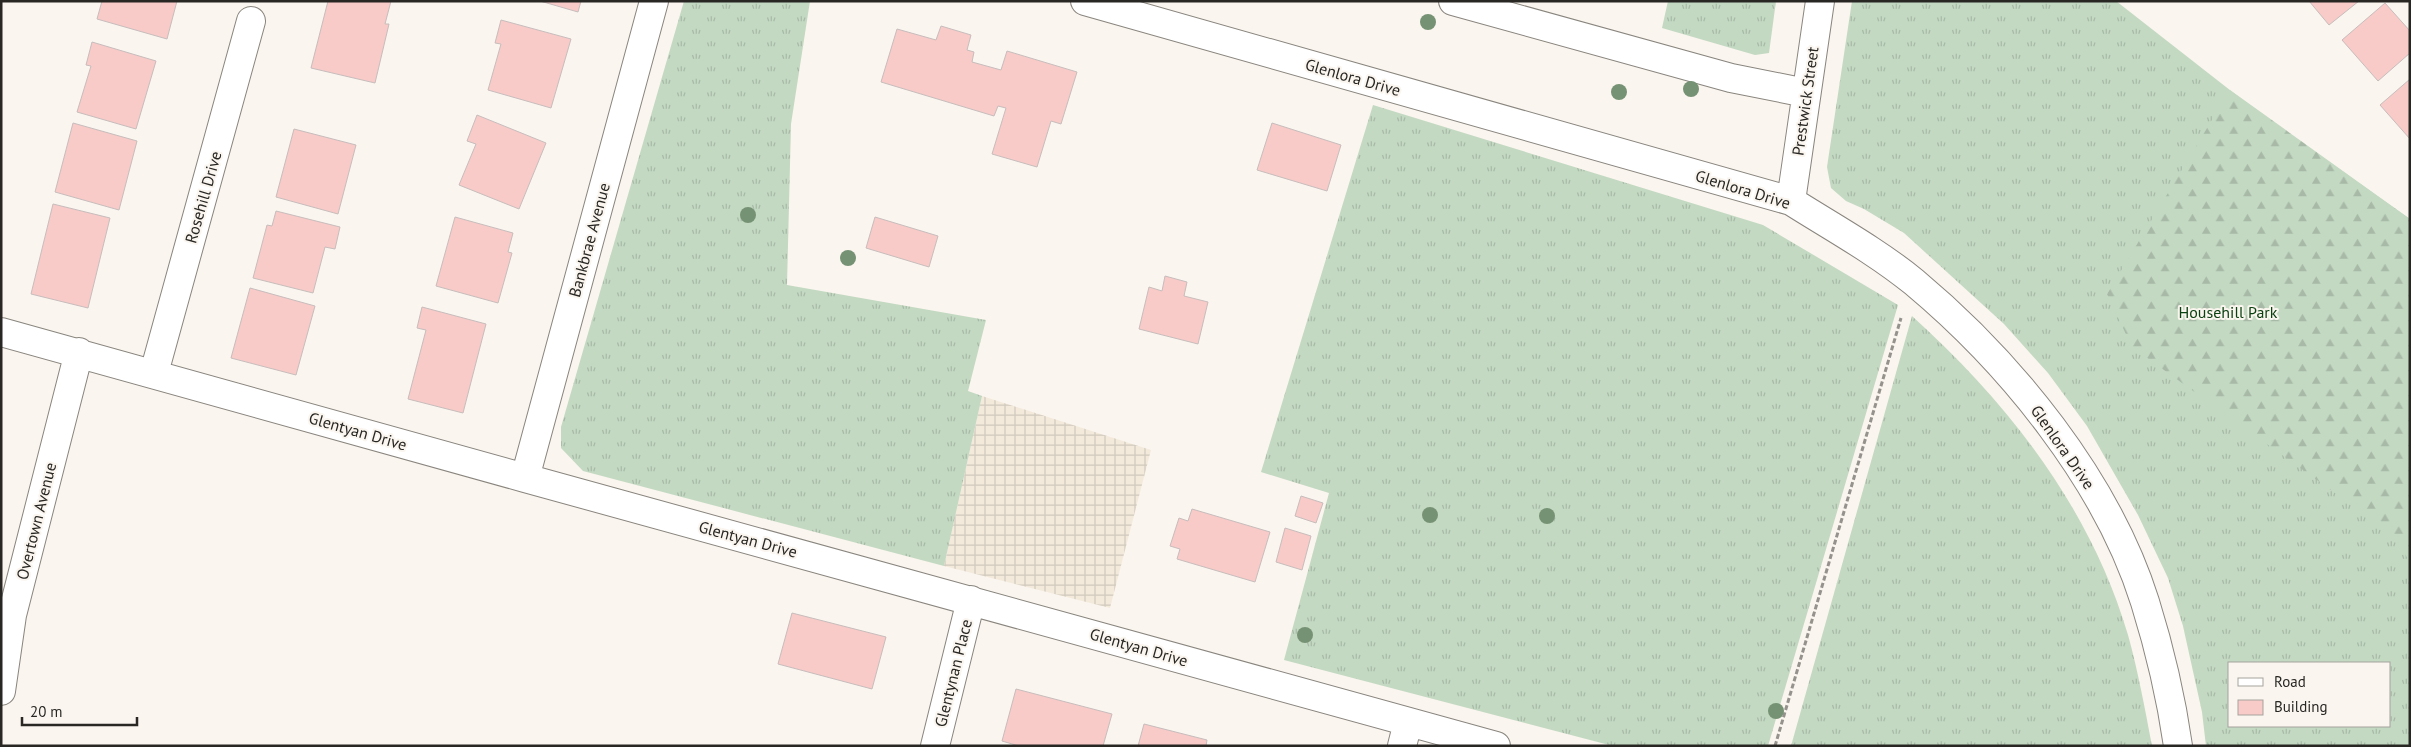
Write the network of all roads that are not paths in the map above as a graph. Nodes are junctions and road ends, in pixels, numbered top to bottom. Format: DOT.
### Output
graph roads {
  1 [pos="654,1"];
  2 [pos="1085,1"];
  3 [pos="1453,1"];
  4 [pos="1820,1"];
  5 [pos="252,21"];
  6 [pos="1806,93"];
  7 [pos="1791,201"];
  8 [pos="1,332"];
  9 [pos="79,352"];
  10 [pos="154,373"];
  11 [pos="524,478"];
  12 [pos="971,600"];
  13 [pos="1,691"];
  14 [pos="1405,734"];
  15 [pos="935,746"];
  16 [pos="1496,746"];
  17 [pos="2178,746"];
  1 -- 11 [label="street, Bankbrae Avenue"];
  2 -- 7 [label="street, Glenlora Drive"];
  3 -- 6 [label="street"];
  4 -- 6 [label="street, Prestwick Street"];
  5 -- 10 [label="street, Rosehill Drive"];
  6 -- 7 [label="street, Prestwick Street"];
  7 -- 17 [label="street, Glenlora Drive"];
  8 -- 9 [label="street, Glentyan Drive"];
  9 -- 10 [label="street, Glentyan Drive"];
  9 -- 13 [label="street, Overtown Avenue"];
  10 -- 11 [label="street, Glentyan Drive"];
  11 -- 12 [label="street, Glentyan Drive"];
  12 -- 14 [label="street, Glentyan Drive"];
  12 -- 15 [label="street, Glentynan Place"];
  14 -- 16 [label="street, Glentyan Drive"];
}
